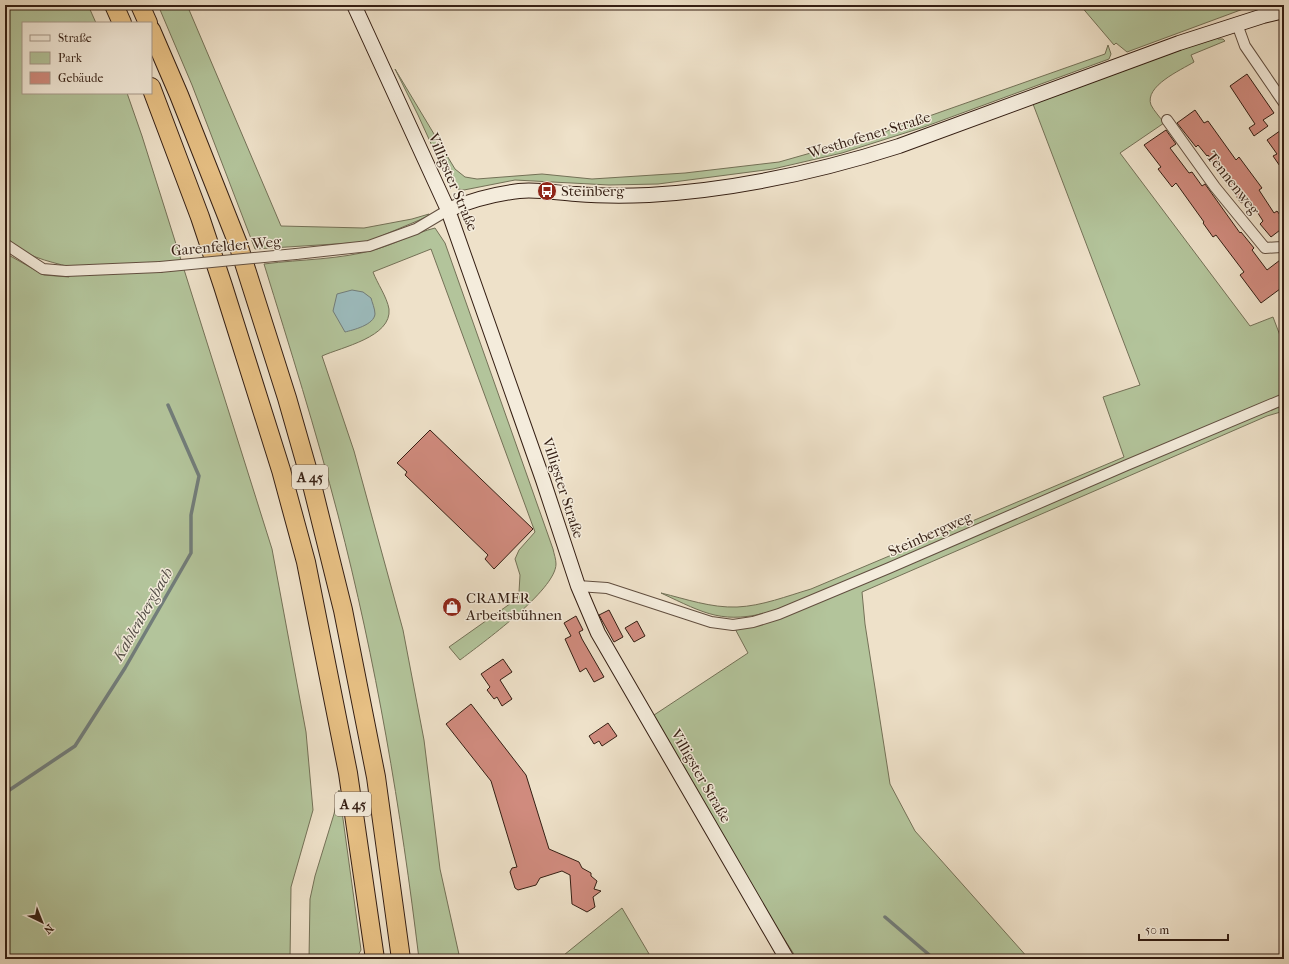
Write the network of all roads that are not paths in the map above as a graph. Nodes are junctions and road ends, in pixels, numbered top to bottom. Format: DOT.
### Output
graph roads {
  1 [pos="114,5"];
  2 [pos="140,5"];
  3 [pos="354,5"];
  4 [pos="1284,11"];
  5 [pos="122,22"];
  6 [pos="148,22"];
  7 [pos="1237,24"];
  8 [pos="152,32"];
  9 [pos="152,90"];
  10 [pos="1284,103"];
  11 [pos="1167,120"];
  12 [pos="448,210"];
  13 [pos="5,244"];
  14 [pos="1284,245"];
  15 [pos="1284,399"];
  16 [pos="578,586"];
  17 [pos="375,959"];
  18 [pos="401,959"];
  19 [pos="788,959"];
  1 -- 5 [label="highway"];
  2 -- 6 [label="highway"];
  3 -- 12 [label="main road, Villigster Straße"];
  4 -- 7 [label="main road, Westhofener Straße"];
  7 -- 10 [label="street"];
  7 -- 12 [label="main road, Westhofener Straße"];
  8 -- 18 [label="highway, A 45"];
  9 -- 17 [label="highway, A 45"];
  11 -- 14 [label="street, Tennenweg"];
  12 -- 13 [label="street, Garenfelder Weg, bridge"];
  12 -- 16 [label="main road, Villigster Straße"];
  15 -- 16 [label="street, Steinbergweg"];
  16 -- 19 [label="main road, Villigster Straße"];
}
